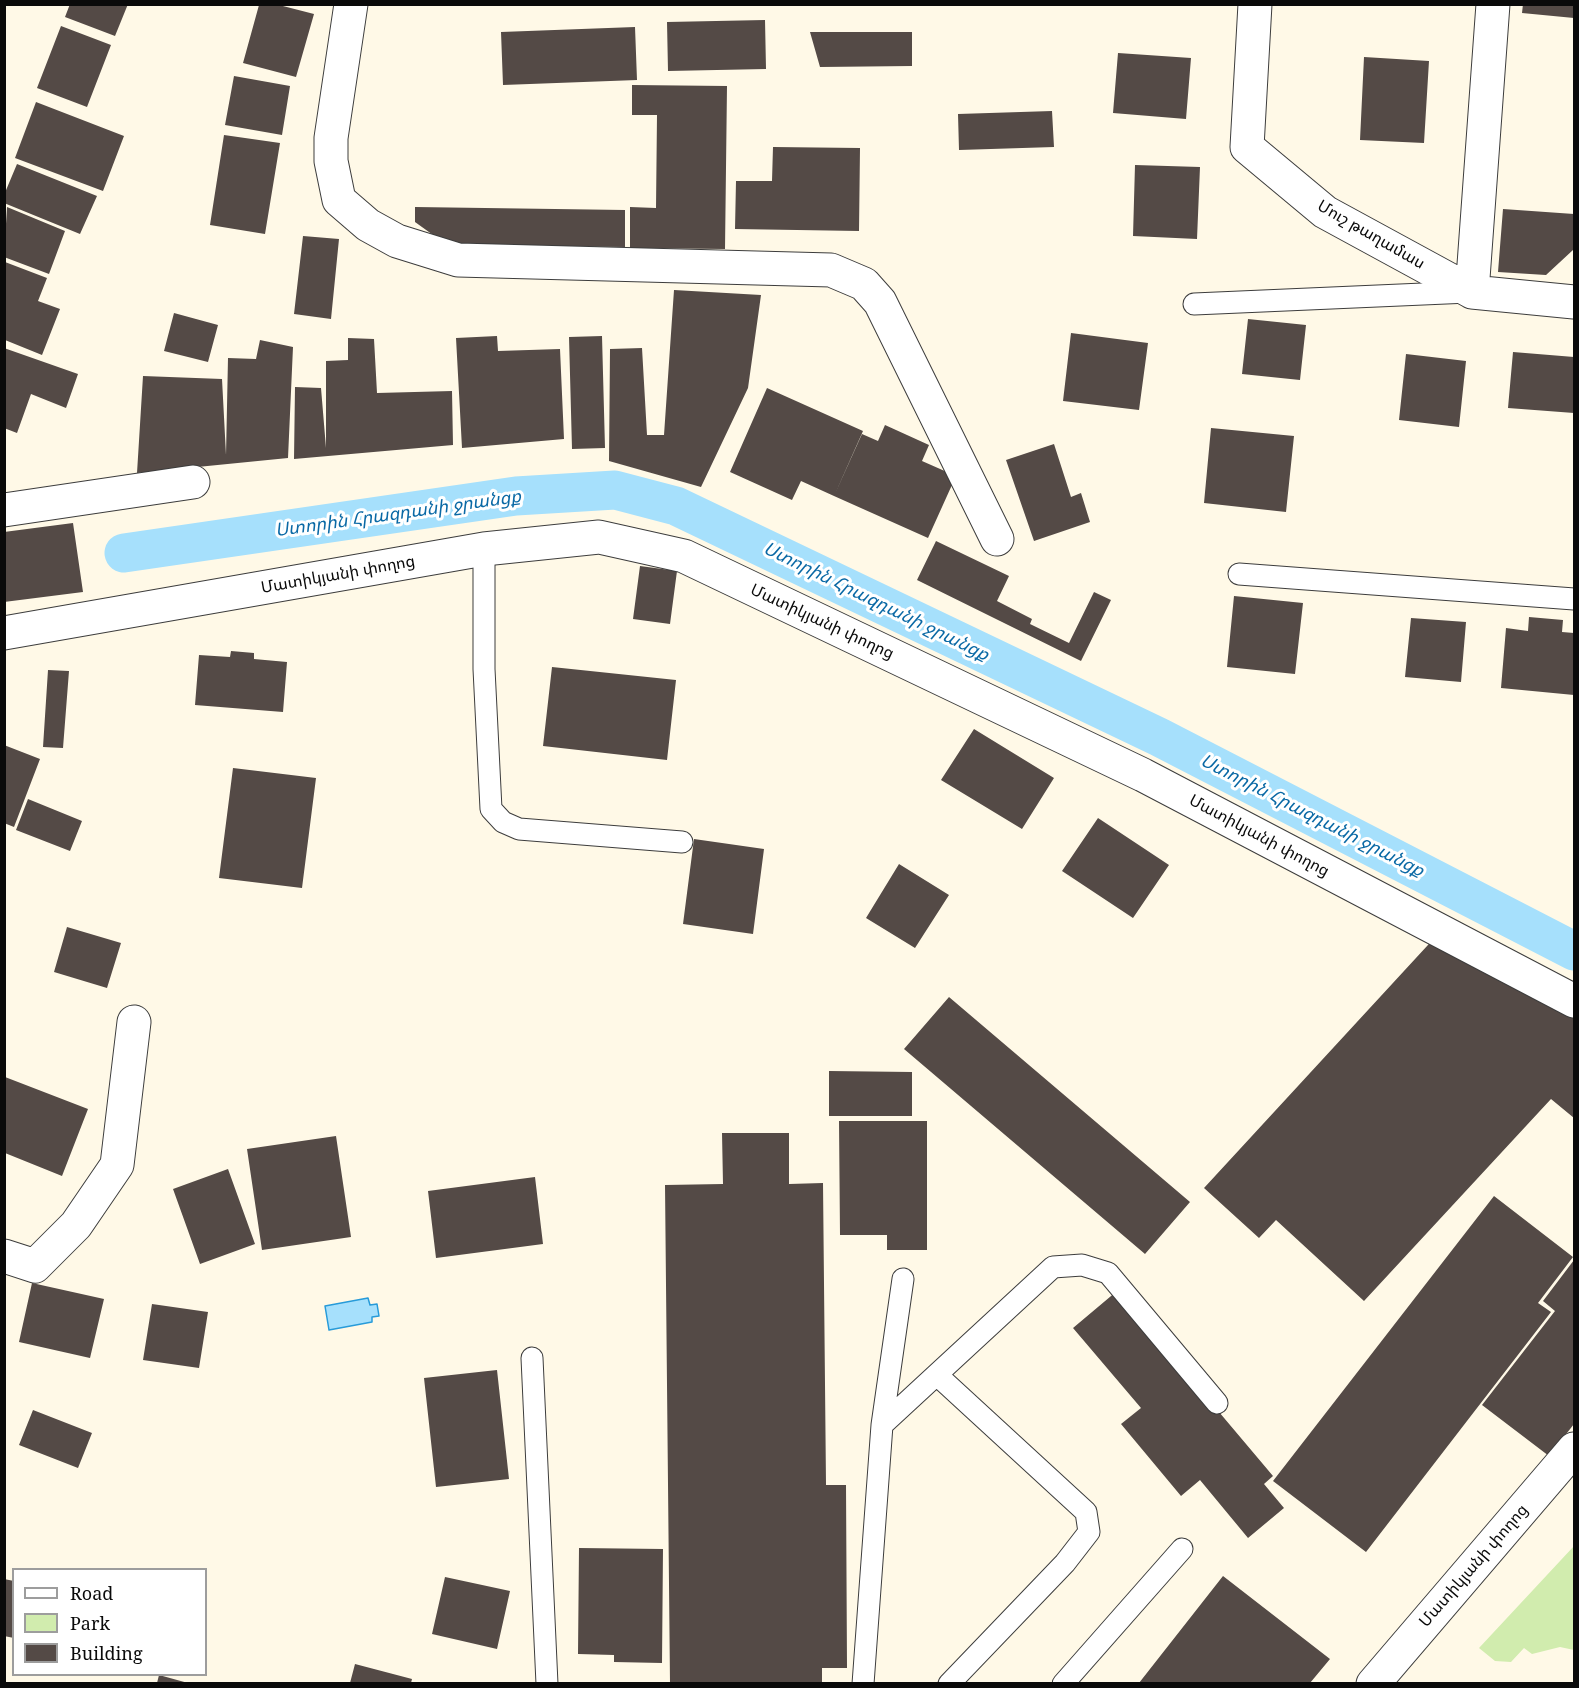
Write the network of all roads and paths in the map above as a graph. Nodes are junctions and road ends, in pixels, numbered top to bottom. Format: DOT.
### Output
graph roads {
  1 [pos="351,4"];
  2 [pos="1255,4"];
  3 [pos="1493,4"];
  4 [pos="1472,292"];
  5 [pos="1575,302"];
  6 [pos="1194,304"];
  7 [pos="193,482"];
  8 [pos="4,510"];
  9 [pos="997,538"];
  10 [pos="484,549"];
  11 [pos="1239,574"];
  12 [pos="1575,599"];
  13 [pos="4,633"];
  14 [pos="682,842"];
  15 [pos="1575,1001"];
  16 [pos="134,1022"];
  17 [pos="4,1256"];
  18 [pos="903,1279"];
  19 [pos="532,1358"];
  20 [pos="937,1375"];
  21 [pos="1217,1403"];
  22 [pos="882,1425"];
  23 [pos="1575,1449"];
  24 [pos="1182,1549"];
  25 [pos="547,1683"];
  26 [pos="863,1683"];
  27 [pos="949,1683"];
  28 [pos="1063,1683"];
  29 [pos="1373,1683"];
  1 -- 9 [label="street"];
  2 -- 4 [label="street, Մուշ թաղամաս"];
  3 -- 4 [label="street"];
  4 -- 5 [label="street, Մուշ թաղամաս"];
  4 -- 6 [label="lane"];
  7 -- 8 [label="street"];
  10 -- 13 [label="street, Մատիկյանի փողոց"];
  10 -- 14 [label="lane"];
  10 -- 15 [label="street, Մատիկյանի փողոց"];
  11 -- 12 [label="lane"];
  16 -- 17 [label="street"];
  18 -- 22 [label="lane"];
  19 -- 25 [label="lane"];
  20 -- 21 [label="lane"];
  20 -- 22 [label="lane"];
  20 -- 27 [label="lane"];
  22 -- 26 [label="lane"];
  23 -- 29 [label="street, Մատիկյանի փողոց"];
  24 -- 28 [label="lane"];
}
